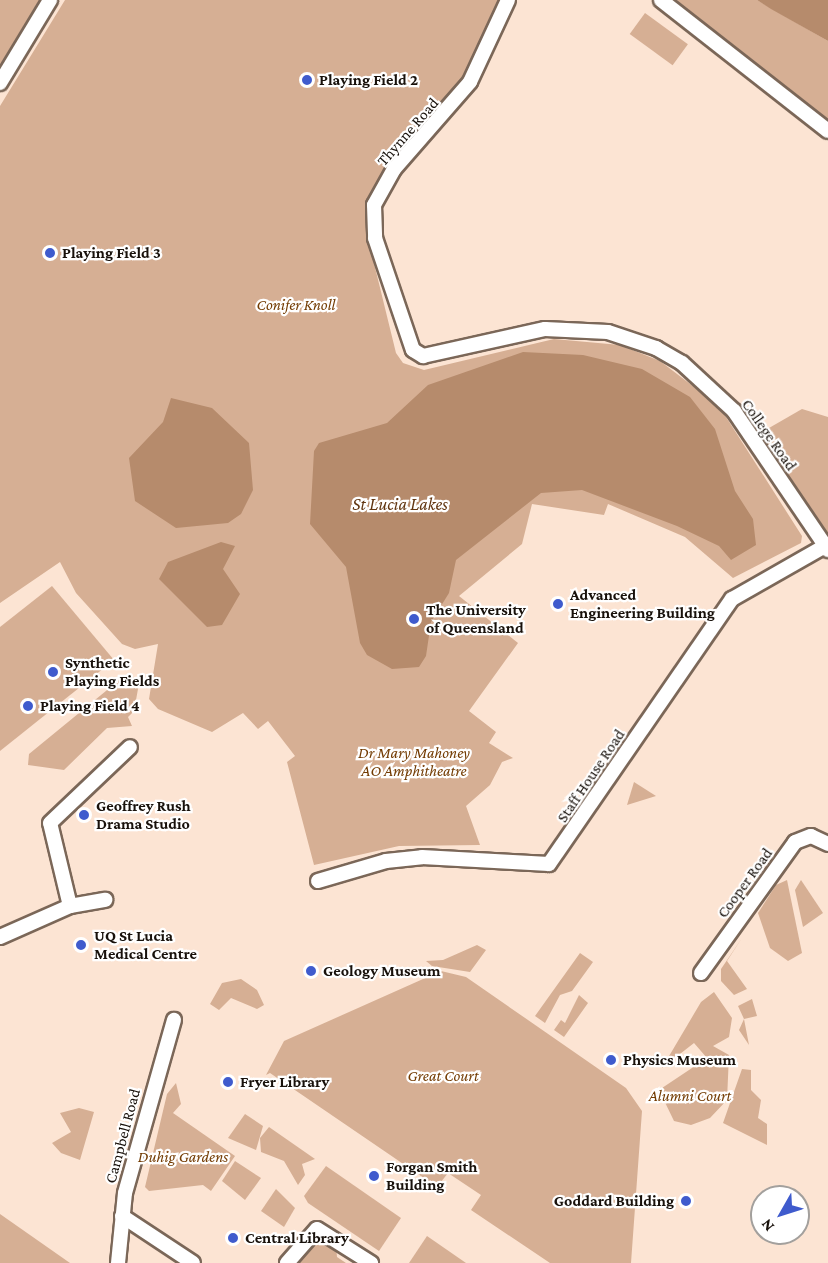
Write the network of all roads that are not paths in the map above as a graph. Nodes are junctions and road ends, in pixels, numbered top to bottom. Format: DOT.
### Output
graph roads {
  1 [pos="50,0"];
  2 [pos="508,0"];
  3 [pos="661,0"];
  4 [pos="0,83"];
  5 [pos="828,131"];
  6 [pos="423,356"];
  7 [pos="826,548"];
  8 [pos="130,747"];
  9 [pos="828,844"];
  10 [pos="318,881"];
  11 [pos="105,900"];
  12 [pos="70,906"];
  13 [pos="0,936"];
  14 [pos="701,973"];
  15 [pos="174,1020"];
  16 [pos="122,1216"];
  17 [pos="118,1263"];
  18 [pos="193,1263"];
  19 [pos="287,1263"];
  20 [pos="371,1263"];
  1 -- 4 [label="street"];
  2 -- 6 [label="street, Thynne Road"];
  3 -- 5 [label="street"];
  6 -- 7 [label="street, College Road"];
  7 -- 10 [label="street, Staff House Road"];
  8 -- 12 [label="street"];
  9 -- 14 [label="street, Cooper Road"];
  11 -- 12 [label="street"];
  12 -- 13 [label="street"];
  15 -- 16 [label="street, Campbell Road"];
  16 -- 17 [label="street, Campbell Road"];
  16 -- 18 [label="street"];
  19 -- 20 [label="street"];
}
